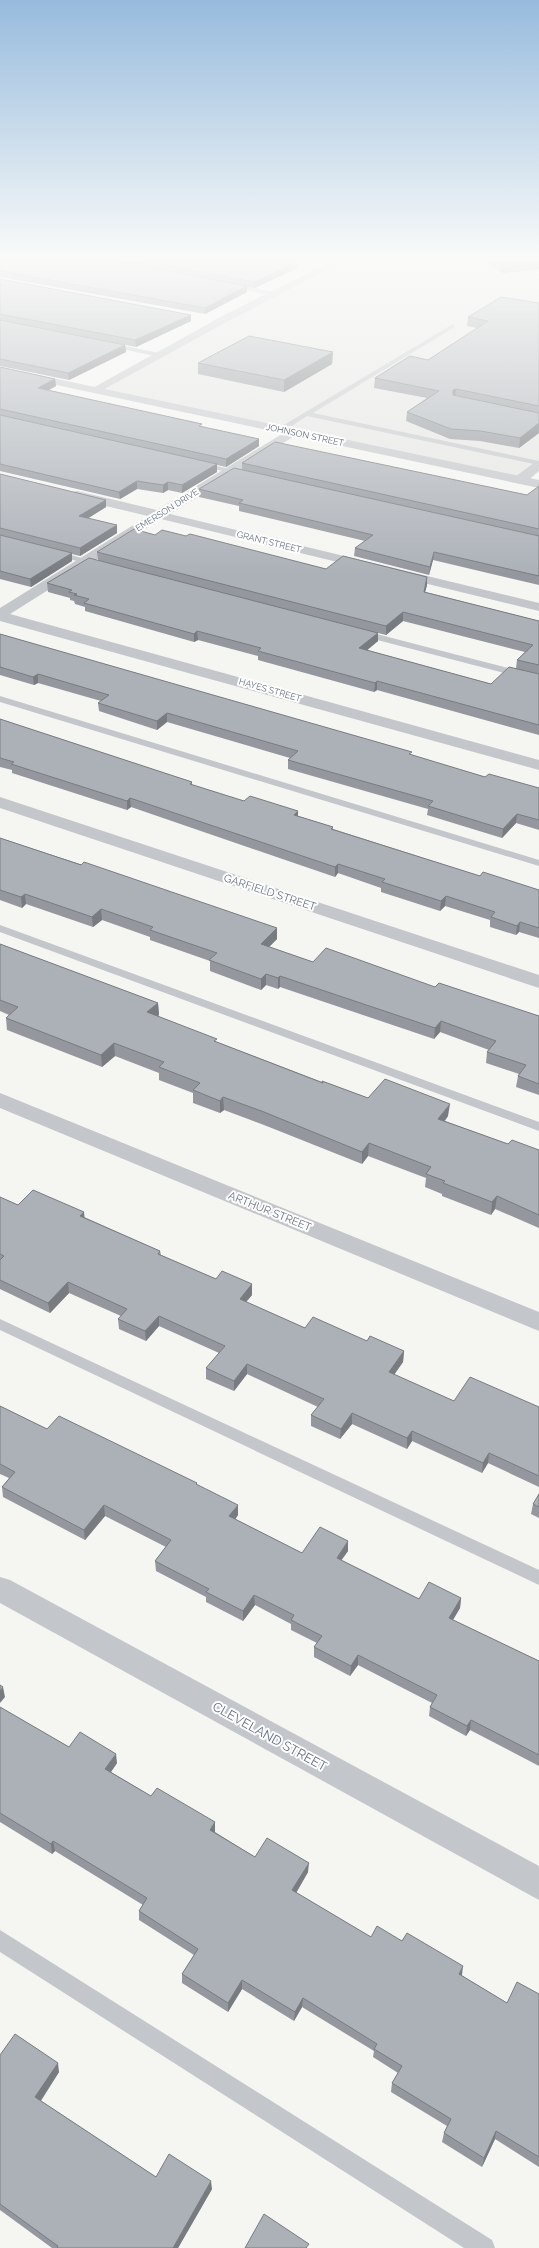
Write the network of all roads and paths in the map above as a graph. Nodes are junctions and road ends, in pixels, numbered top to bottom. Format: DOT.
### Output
graph roads {
  1 [pos="139,366"];
  2 [pos="387,366"];
  3 [pos="0,370"];
  4 [pos="95,390"];
  5 [pos="307,414"];
  6 [pos="287,431"];
  7 [pos="191,462"];
  8 [pos="539,464"];
  9 [pos="229,471"];
  10 [pos="245,474"];
  11 [pos="520,480"];
  12 [pos="539,484"];
  13 [pos="60,491"];
  14 [pos="158,515"];
  15 [pos="46,551"];
  16 [pos="85,561"];
  17 [pos="100,565"];
  18 [pos="539,607"];
  19 [pos="0,615"];
  20 [pos="354,631"];
  21 [pos="539,679"];
  22 [pos="0,699"];
  23 [pos="539,765"];
  24 [pos="0,802"];
  25 [pos="539,863"];
  26 [pos="0,928"];
  27 [pos="539,982"];
  28 [pos="0,1100"];
  29 [pos="539,1127"];
  30 [pos="539,1322"];
  31 [pos="0,1324"];
  32 [pos="539,1578"];
  33 [pos="0,1589"];
  34 [pos="539,1884"];
  35 [pos="0,1940"];
  36 [pos="484,2248"];
  1 -- 4 [label="street"];
  2 -- 5 [label="lane"];
  3 -- 4 [label="street, JOHNSON STREET"];
  4 -- 6 [label="street, JOHNSON STREET"];
  5 -- 6 [label="lane"];
  5 -- 8 [label="lane"];
  6 -- 9 [label="street, EMERSON DRIVE"];
  6 -- 11 [label="street, JOHNSON STREET"];
  7 -- 9 [label="lane"];
  8 -- 11 [label="street"];
  9 -- 10 [label="lane"];
  9 -- 14 [label="street, EMERSON DRIVE"];
  11 -- 12 [label="street, JOHNSON STREET"];
  13 -- 14 [label="street, GRANT STREET"];
  14 -- 16 [label="street, EMERSON DRIVE"];
  14 -- 18 [label="street, GRANT STREET"];
  15 -- 16 [label="lane"];
  16 -- 17 [label="lane"];
  16 -- 19 [label="street, EMERSON DRIVE"];
  19 -- 23 [label="street, HAYES STREET"];
  20 -- 21 [label="lane"];
  22 -- 25 [label="lane"];
  24 -- 27 [label="street, GARFIELD STREET"];
  26 -- 29 [label="lane"];
  28 -- 30 [label="street, ARTHUR STREET"];
  31 -- 32 [label="lane"];
  33 -- 34 [label="street, CLEVELAND STREET"];
  35 -- 36 [label="lane"];
}
